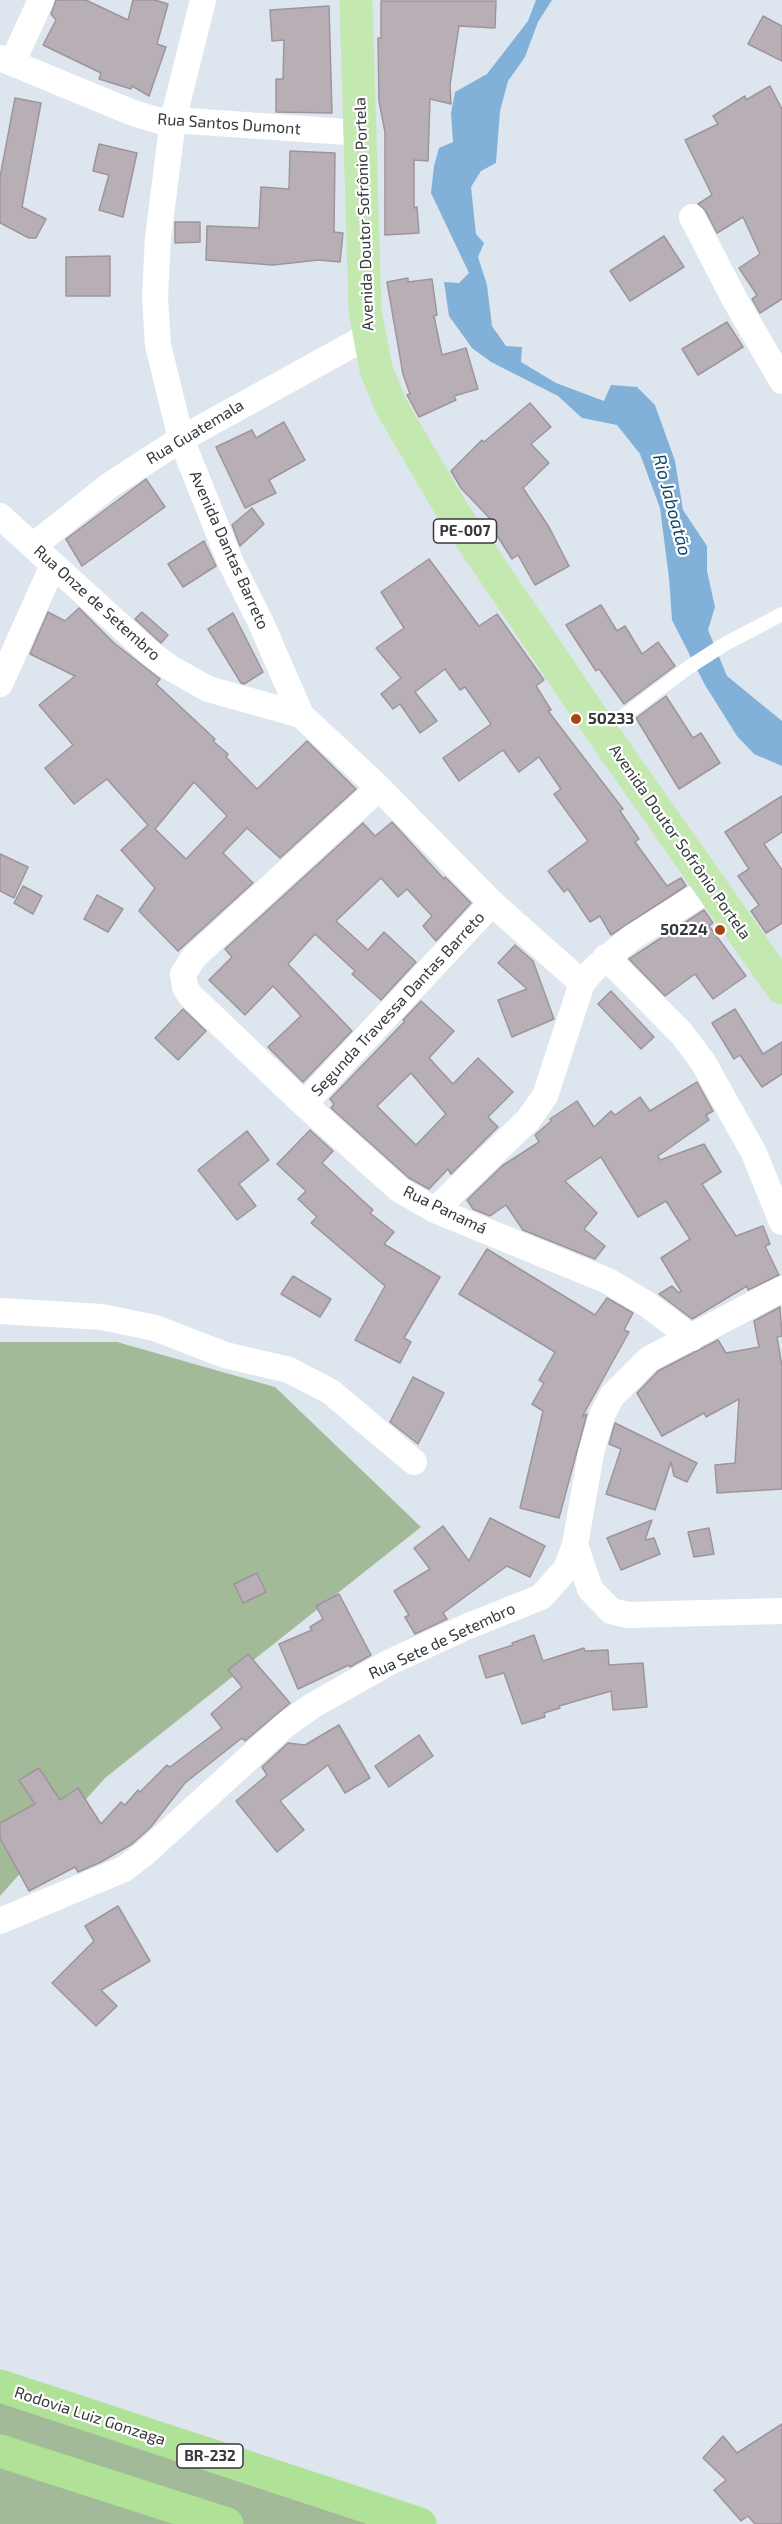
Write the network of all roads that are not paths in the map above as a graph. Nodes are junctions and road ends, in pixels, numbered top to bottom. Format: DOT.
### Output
graph roads {
  1 [pos="41,0"];
  2 [pos="203,0"];
  3 [pos="356,0"];
  4 [pos="6,60"];
  5 [pos="173,120"];
  6 [pos="361,133"];
  7 [pos="692,217"];
  8 [pos="368,336"];
  9 [pos="782,381"];
  10 [pos="181,439"];
  11 [pos="0,516"];
  12 [pos="33,546"];
  13 [pos="53,565"];
  14 [pos="782,614"];
  15 [pos="0,684"];
  16 [pos="301,715"];
  17 [pos="602,732"];
  18 [pos="379,788"];
  19 [pos="712,887"];
  20 [pos="492,903"];
  21 [pos="606,957"];
  22 [pos="582,983"];
  23 [pos="782,988"];
  24 [pos="303,1104"];
  25 [pos="435,1210"];
  26 [pos="782,1221"];
  27 [pos="782,1289"];
  28 [pos="0,1311"];
  29 [pos="692,1338"];
  30 [pos="414,1462"];
  31 [pos="575,1545"];
  32 [pos="782,1611"];
  33 [pos="0,1921"];
  34 [pos="0,2386"];
  35 [pos="0,2451"];
  36 [pos="227,2524"];
  37 [pos="420,2524"];
  1 -- 4 [label="street"];
  2 -- 5 [label="street, Avenida Dantas Barreto"];
  3 -- 6 [label="main road, Avenida Doutor Sofrônio Portela / PE-007"];
  4 -- 5 [label="street, Rua Santos Dumont"];
  5 -- 6 [label="street, Rua Santos Dumont"];
  5 -- 10 [label="street, Avenida Dantas Barreto"];
  6 -- 8 [label="main road, Avenida Doutor Sofrônio Portela / PE-007"];
  7 -- 9 [label="street"];
  8 -- 10 [label="street, Rua Guatemala"];
  8 -- 17 [label="main road, Avenida Doutor Sofrônio Portela / PE-007"];
  10 -- 12 [label="street, Rua Guatemala"];
  10 -- 16 [label="street, Avenida Dantas Barreto"];
  11 -- 12 [label="street, Rua Onze de Setembro"];
  12 -- 13 [label="street, Rua Onze de Setembro"];
  13 -- 15 [label="street"];
  13 -- 16 [label="street, Rua Onze de Setembro"];
  14 -- 17 [label="lane"];
  16 -- 18 [label="street, Avenida Dantas Barreto"];
  17 -- 19 [label="main road, Avenida Doutor Sofrônio Portela / PE-007"];
  18 -- 20 [label="street, Avenida Dantas Barreto"];
  18 -- 24 [label="street, Rua Panamá"];
  19 -- 21 [label="street"];
  19 -- 23 [label="main road, Avenida Doutor Sofrônio Portela / PE-007"];
  20 -- 22 [label="street, Avenida Dantas Barreto"];
  20 -- 24 [label="street, Segunda Travessa Dantas Barreto"];
  21 -- 22 [label="street"];
  21 -- 26 [label="street"];
  22 -- 25 [label="street"];
  24 -- 25 [label="street, Rua Panamá"];
  25 -- 29 [label="street, Rua Panamá"];
  27 -- 29 [label="street, Rua Sete de Setembro"];
  28 -- 30 [label="street"];
  29 -- 31 [label="street, Rua Sete de Setembro"];
  31 -- 32 [label="street"];
  31 -- 33 [label="street, Rua Sete de Setembro"];
  34 -- 37 [label="highway, Rodovia Luiz Gonzaga / BR-232"];
  35 -- 36 [label="highway"];
}
